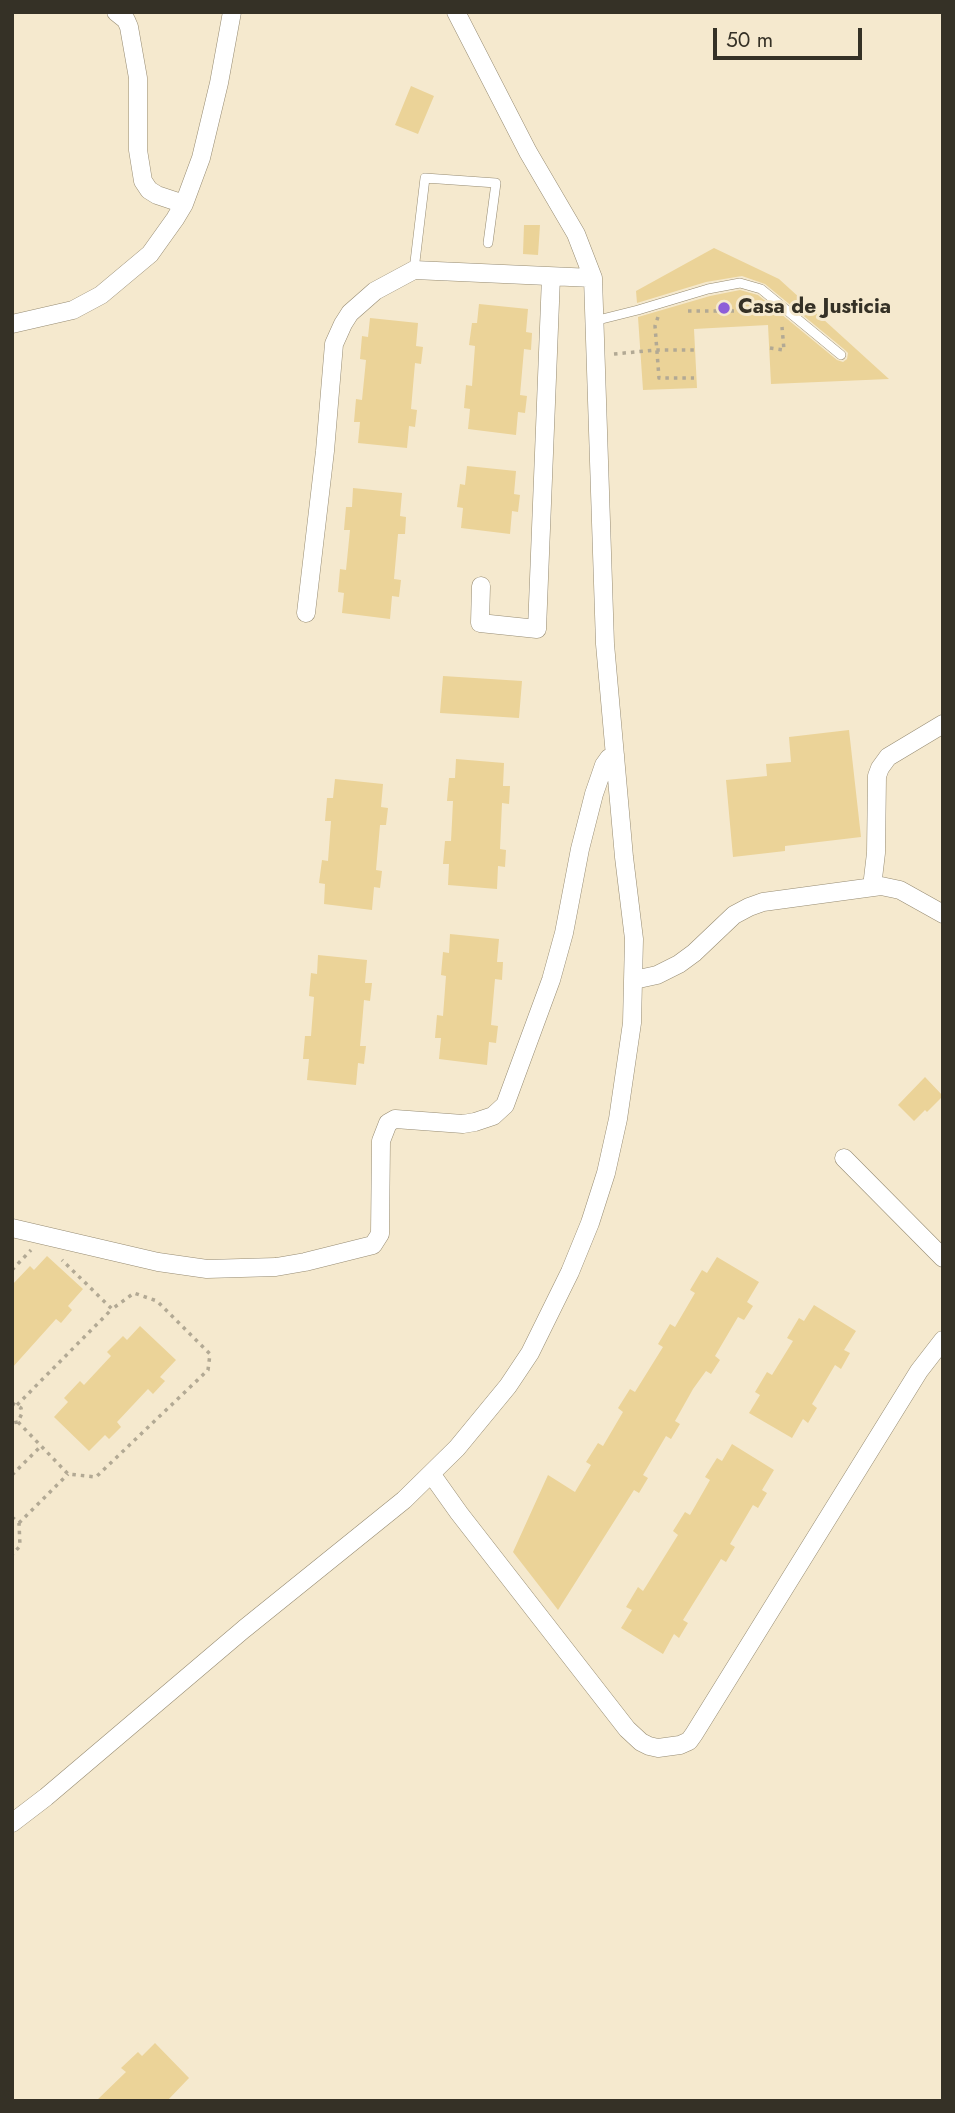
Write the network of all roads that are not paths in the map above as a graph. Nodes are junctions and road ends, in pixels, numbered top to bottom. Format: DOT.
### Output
graph roads {
  1 [pos="116,12"];
  2 [pos="232,12"];
  3 [pos="456,12"];
  4 [pos="184,204"];
  5 [pos="488,243"];
  6 [pos="414,270"];
  7 [pos="551,277"];
  8 [pos="593,278"];
  9 [pos="594,321"];
  10 [pos="12,324"];
  11 [pos="841,355"];
  12 [pos="481,586"];
  13 [pos="306,613"];
  14 [pos="943,724"];
  15 [pos="615,755"];
  16 [pos="872,887"];
  17 [pos="943,914"];
  18 [pos="634,981"];
  19 [pos="844,1158"];
  20 [pos="12,1228"];
  21 [pos="943,1258"];
  22 [pos="943,1340"];
  23 [pos="432,1475"];
  24 [pos="12,1823"];
  1 -- 4 [label="street"];
  2 -- 4 [label="street"];
  3 -- 8 [label="street"];
  4 -- 10 [label="street"];
  5 -- 6 [label="lane"];
  6 -- 7 [label="street"];
  6 -- 13 [label="street"];
  7 -- 8 [label="street"];
  7 -- 12 [label="street"];
  8 -- 9 [label="street"];
  9 -- 11 [label="lane"];
  9 -- 15 [label="street"];
  14 -- 16 [label="street"];
  15 -- 18 [label="street"];
  15 -- 20 [label="street"];
  16 -- 17 [label="street"];
  16 -- 18 [label="street"];
  18 -- 23 [label="street"];
  19 -- 21 [label="street"];
  22 -- 23 [label="street"];
  23 -- 24 [label="street"];
}
